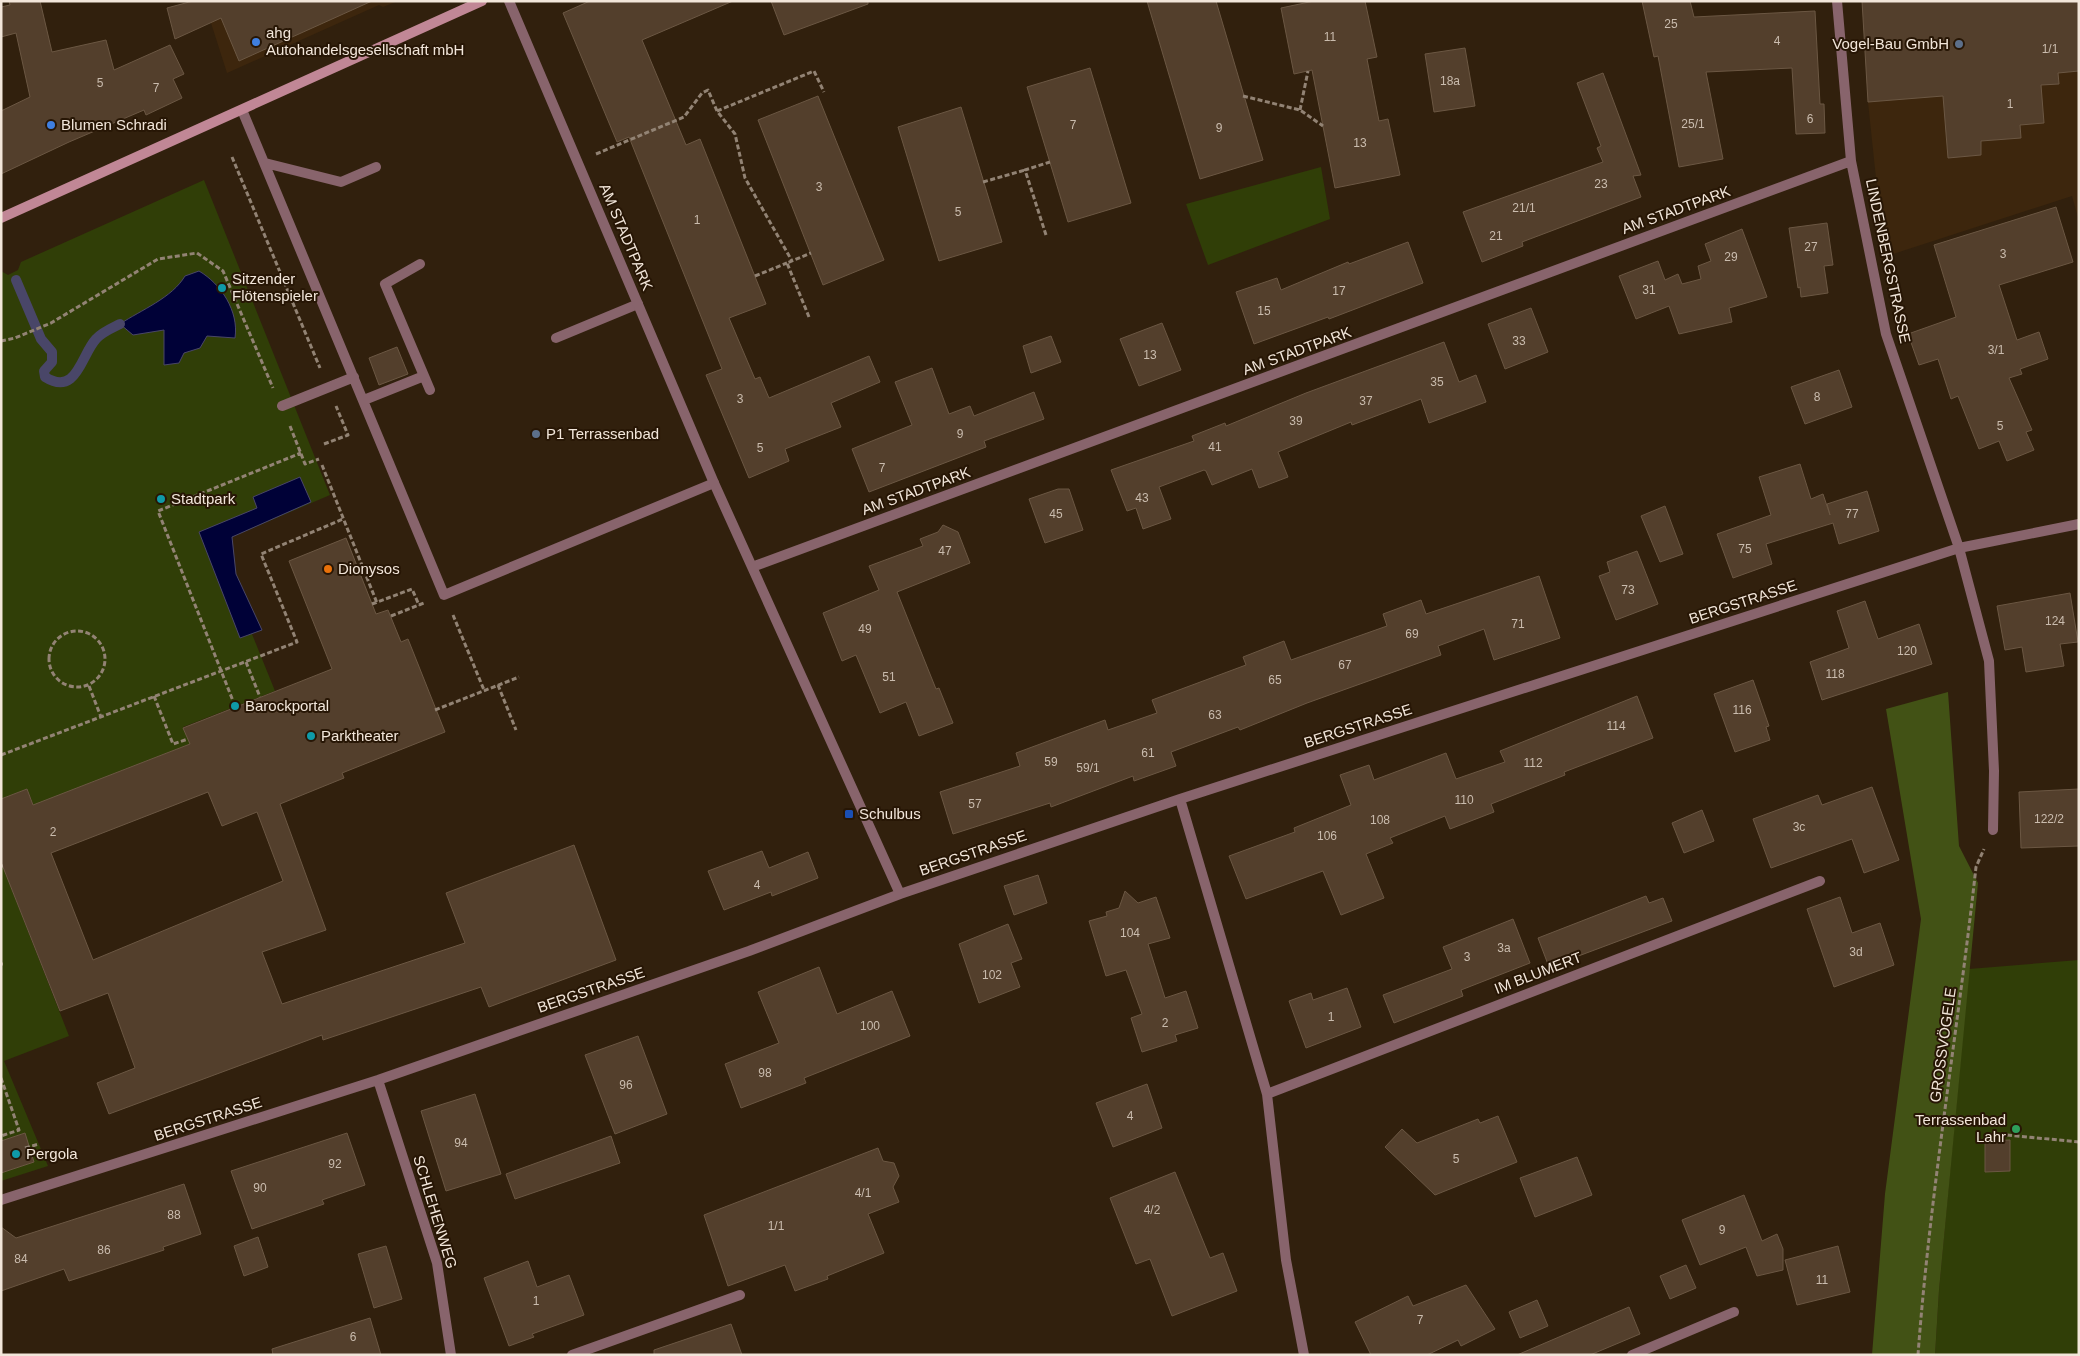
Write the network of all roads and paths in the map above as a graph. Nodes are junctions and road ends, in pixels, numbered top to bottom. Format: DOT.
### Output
graph roads {
  1 [pos="482,1"];
  2 [pos="509,1"];
  3 [pos="1837,1"];
  4 [pos="1308,71"];
  5 [pos="824,92"];
  6 [pos="1243,96"];
  7 [pos="242,110"];
  8 [pos="1300,110"];
  9 [pos="717,111"];
  10 [pos="1323,126"];
  11 [pos="232,157"];
  12 [pos="1851,161"];
  13 [pos="577,162"];
  14 [pos="1050,162"];
  15 [pos="265,163"];
  16 [pos="376,167"];
  17 [pos="1025,170"];
  18 [pos="983,182"];
  19 [pos="1,218"];
  20 [pos="1046,235"];
  21 [pos="811,253"];
  22 [pos="792,261"];
  23 [pos="787,263"];
  24 [pos="420,264"];
  25 [pos="755,276"];
  26 [pos="638,304"];
  27 [pos="808,316"];
  28 [pos="556,338"];
  29 [pos="1,341"];
  30 [pos="424,376"];
  31 [pos="354,377"];
  32 [pos="328,388"];
  33 [pos="430,390"];
  34 [pos="364,400"];
  35 [pos="282,406"];
  36 [pos="324,444"];
  37 [pos="301,453"];
  38 [pos="319,459"];
  39 [pos="322,466"];
  40 [pos="714,484"];
  41 [pos="343,519"];
  42 [pos="2079,524"];
  43 [pos="1959,548"];
  44 [pos="752,567"];
  45 [pos="377,603"];
  46 [pos="372,604"];
  47 [pos="450,608"];
  48 [pos="391,616"];
  49 [pos="246,662"];
  50 [pos="222,670"];
  51 [pos="519,677"];
  52 [pos="498,685"];
  53 [pos="88,686"];
  54 [pos="484,690"];
  55 [pos="154,696"];
  56 [pos="260,697"];
  57 [pos="235,706"];
  58 [pos="435,710"];
  59 [pos="101,716"];
  60 [pos="516,730"];
  61 [pos="188,739"];
  62 [pos="1,755"];
  63 [pos="1180,799"];
  64 [pos="1992,830"];
  65 [pos="1820,881"];
  66 [pos="900,894"];
  67 [pos="1,1078"];
  68 [pos="378,1080"];
  69 [pos="1267,1094"];
  70 [pos="2007,1135"];
  71 [pos="1,1136"];
  72 [pos="2079,1142"];
  73 [pos="39,1144"];
  74 [pos="25,1148"];
  75 [pos="1,1200"];
  76 [pos="740,1295"];
  77 [pos="1734,1312"];
  78 [pos="451,1355"];
  79 [pos="572,1355"];
  80 [pos="1304,1355"];
  81 [pos="1632,1355"];
  82 [pos="1918,1355"];
  1 -- 7 [label="street"];
  2 -- 13 [label="street, AM STADTPARK"];
  3 -- 12 [label="street, LINDENBERGSTRASSE"];
  4 -- 8 [label="path"];
  5 -- 9 [label="path"];
  6 -- 8 [label="path"];
  7 -- 15 [label="street"];
  7 -- 19 [label="street"];
  8 -- 10 [label="path"];
  9 -- 13 [label="path"];
  9 -- 22 [label="path"];
  11 -- 32 [label="path"];
  12 -- 43 [label="street, LINDENBERGSTRASSE"];
  12 -- 44 [label="street, AM STADTPARK"];
  13 -- 26 [label="street, AM STADTPARK"];
  14 -- 17 [label="path"];
  15 -- 16 [label="street"];
  15 -- 31 [label="street"];
  17 -- 18 [label="path"];
  17 -- 20 [label="path"];
  21 -- 22 [label="path"];
  22 -- 23 [label="path"];
  23 -- 25 [label="path"];
  23 -- 27 [label="path"];
  24 -- 30 [label="street"];
  26 -- 28 [label="street"];
  26 -- 40 [label="street, AM STADTPARK"];
  29 -- 35 [label="path"];
  30 -- 33 [label="street"];
  30 -- 34 [label="street"];
  31 -- 32 [label="street"];
  31 -- 34 [label="street"];
  32 -- 35 [label="street"];
  32 -- 36 [label="path"];
  34 -- 40 [label="street"];
  35 -- 37 [label="path"];
  37 -- 38 [label="path"];
  37 -- 50 [label="path"];
  39 -- 41 [label="path"];
  40 -- 44 [label="street, AM STADTPARK"];
  41 -- 45 [label="path"];
  41 -- 49 [label="path"];
  42 -- 43 [label="street, BERGSTRASSE"];
  43 -- 63 [label="street, BERGSTRASSE"];
  43 -- 64 [label="street"];
  44 -- 66 [label="street, AM STADTPARK"];
  45 -- 46 [label="path"];
  45 -- 48 [label="path"];
  47 -- 54 [label="path"];
  49 -- 50 [label="path"];
  49 -- 56 [label="path"];
  50 -- 55 [label="path"];
  50 -- 57 [label="path"];
  51 -- 52 [label="path"];
  52 -- 54 [label="path"];
  52 -- 60 [label="path"];
  53 -- 53 [label="path"];
  53 -- 59 [label="path"];
  54 -- 58 [label="path"];
  55 -- 59 [label="path"];
  55 -- 61 [label="path"];
  59 -- 62 [label="path"];
  63 -- 66 [label="street, BERGSTRASSE"];
  63 -- 69 [label="street"];
  64 -- 82 [label="path, GROSSVÖGELE"];
  65 -- 69 [label="street, IM BLUMERT"];
  66 -- 68 [label="street, BERGSTRASSE"];
  67 -- 71 [label="path"];
  68 -- 75 [label="street, BERGSTRASSE"];
  68 -- 78 [label="street, SCHLEHENWEG"];
  69 -- 80 [label="street"];
  70 -- 72 [label="path"];
  73 -- 74 [label="path"];
  76 -- 79 [label="street"];
  77 -- 81 [label="street"];
}
